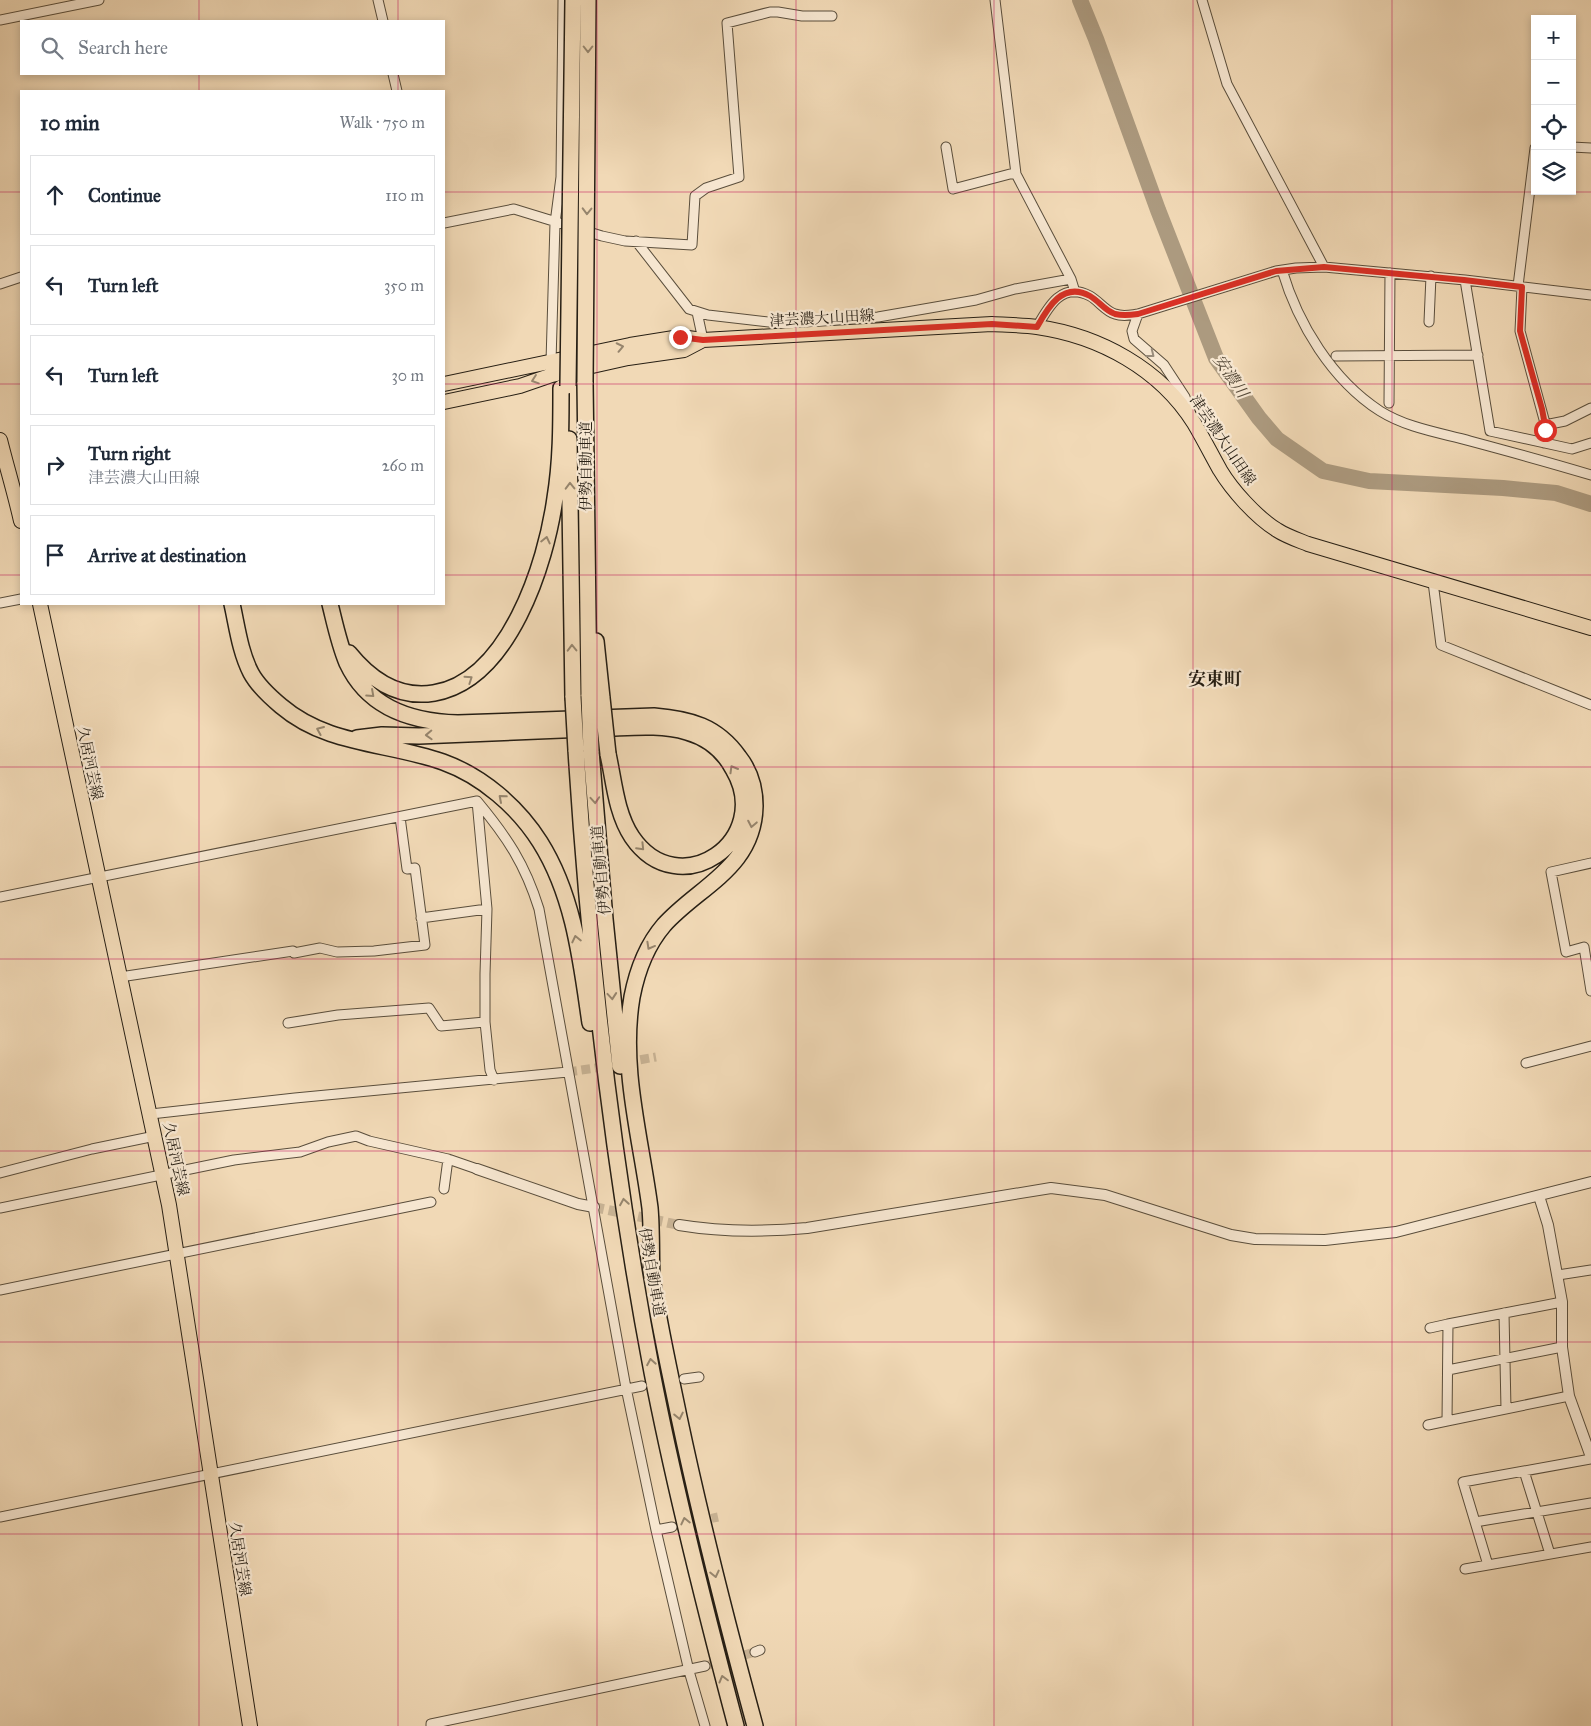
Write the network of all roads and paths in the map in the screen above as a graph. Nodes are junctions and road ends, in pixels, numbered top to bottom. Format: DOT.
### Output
graph roads {
  1 [pos="99,0"];
  2 [pos="378,0"];
  3 [pos="563,0"];
  4 [pos="573,0"];
  5 [pos="588,0"];
  6 [pos="995,0"];
  7 [pos="1202,0"];
  8 [pos="832,16"];
  9 [pos="0,20"];
  10 [pos="383,20"];
  11 [pos="393,75"];
  12 [pos="397,90"];
  13 [pos="1576,147"];
  14 [pos="946,148"];
  15 [pos="1591,148"];
  16 [pos="1535,150"];
  17 [pos="1016,174"];
  18 [pos="554,223"];
  19 [pos="445,224"];
  20 [pos="636,241"];
  21 [pos="1324,267"];
  22 [pos="1279,271"];
  23 [pos="1390,273"];
  24 [pos="1431,276"];
  25 [pos="20,278"];
  26 [pos="1071,279"];
  27 [pos="1464,280"];
  28 [pos="0,284"];
  29 [pos="1520,286"];
  30 [pos="1078,292"];
  31 [pos="1591,295"];
  32 [pos="697,312"];
  33 [pos="1138,314"];
  34 [pos="878,317"];
  35 [pos="1429,322"];
  36 [pos="1037,327"];
  37 [pos="878,331"];
  38 [pos="703,340"];
  39 [pos="1478,355"];
  40 [pos="1336,356"];
  41 [pos="1390,356"];
  42 [pos="551,362"];
  43 [pos="445,384"];
  44 [pos="565,387"];
  45 [pos="445,402"];
  46 [pos="1389,403"];
  47 [pos="1591,408"];
  48 [pos="1194,423"];
  49 [pos="1545,425"];
  50 [pos="0,440"];
  51 [pos="1591,442"];
  52 [pos="1544,443"];
  53 [pos="1591,475"];
  54 [pos="11,478"];
  55 [pos="20,517"];
  56 [pos="1433,582"];
  57 [pos="20,599"];
  58 [pos="0,603"];
  59 [pos="40,605"];
  60 [pos="232,605"];
  61 [pos="330,605"];
  62 [pos="1591,628"];
  63 [pos="339,640"];
  64 [pos="588,697"];
  65 [pos="1591,705"];
  66 [pos="346,739"];
  67 [pos="477,801"];
  68 [pos="400,817"];
  69 [pos="1591,863"];
  70 [pos="98,878"];
  71 [pos="0,897"];
  72 [pos="487,909"];
  73 [pos="421,918"];
  74 [pos="120,977"];
  75 [pos="1591,991"];
  76 [pos="485,1022"];
  77 [pos="288,1023"];
  78 [pos="1591,1046"];
  79 [pos="1526,1063"];
  80 [pos="568,1072"];
  81 [pos="494,1080"];
  82 [pos="150,1114"];
  83 [pos="155,1136"];
  84 [pos="448,1159"];
  85 [pos="617,1159"];
  86 [pos="478,1169"];
  87 [pos="0,1173"];
  88 [pos="164,1174"];
  89 [pos="1591,1182"];
  90 [pos="444,1189"];
  91 [pos="1539,1196"];
  92 [pos="431,1202"];
  93 [pos="594,1207"];
  94 [pos="0,1208"];
  95 [pos="679,1225"];
  96 [pos="176,1255"];
  97 [pos="1591,1270"];
  98 [pos="1558,1275"];
  99 [pos="652,1280"];
  100 [pos="0,1290"];
  101 [pos="1562,1302"];
  102 [pos="1504,1313"];
  103 [pos="1448,1324"];
  104 [pos="1430,1328"];
  105 [pos="1562,1347"];
  106 [pos="1505,1359"];
  107 [pos="1448,1370"];
  108 [pos="699,1377"];
  109 [pos="684,1379"];
  110 [pos="642,1386"];
  111 [pos="626,1388"];
  112 [pos="1569,1396"];
  113 [pos="1506,1409"];
  114 [pos="1446,1421"];
  115 [pos="1428,1425"];
  116 [pos="1591,1458"];
  117 [pos="1524,1471"];
  118 [pos="210,1474"];
  119 [pos="1591,1504"];
  120 [pos="1536,1513"];
  121 [pos="0,1517"];
  122 [pos="1475,1522"];
  123 [pos="672,1527"];
  124 [pos="656,1530"];
  125 [pos="1591,1547"];
  126 [pos="1550,1554"];
  127 [pos="1488,1565"];
  128 [pos="1465,1568"];
  129 [pos="705,1666"];
  130 [pos="689,1671"];
  131 [pos="250,1726"];
  132 [pos="431,1726"];
  133 [pos="705,1726"];
  134 [pos="736,1726"];
  135 [pos="755,1726"];
  1 -- 9 [label="street"];
  2 -- 10 [label="street"];
  3 -- 18 [label="street"];
  4 -- 44 [label="highway, 伊勢自動車道, bridge"];
  5 -- 64 [label="highway, 伊勢自動車道, one-way, bridge"];
  6 -- 17 [label="street"];
  7 -- 21 [label="street"];
  8 -- 20 [label="street"];
  11 -- 12 [label="street"];
  13 -- 15 [label="street"];
  14 -- 17 [label="street"];
  16 -- 29 [label="street"];
  17 -- 26 [label="street"];
  18 -- 19 [label="street"];
  18 -- 20 [label="street"];
  18 -- 42 [label="street"];
  20 -- 32 [label="street"];
  21 -- 22 [label="street"];
  21 -- 23 [label="street"];
  22 -- 33 [label="street"];
  22 -- 53 [label="street"];
  23 -- 24 [label="street"];
  23 -- 41 [label="street"];
  24 -- 27 [label="street"];
  24 -- 35 [label="street"];
  25 -- 28 [label="street"];
  26 -- 30 [label="street"];
  26 -- 34 [label="street"];
  27 -- 29 [label="street"];
  27 -- 39 [label="street"];
  29 -- 31 [label="street"];
  29 -- 49 [label="street"];
  30 -- 33 [label="street"];
  30 -- 36 [label="street"];
  32 -- 34 [label="street"];
  32 -- 38 [label="street"];
  33 -- 48 [label="street, one-way"];
  34 -- 37 [label="street"];
  36 -- 37 [label="main road, 津芸濃大山田線"];
  36 -- 48 [label="main road, 津芸濃大山田線"];
  37 -- 38 [label="main road, 津芸濃大山田線"];
  42 -- 38 [label="main road, 津芸濃大山田線, one-way"];
  38 -- 45 [label="main road, 津芸濃大山田線, one-way"];
  39 -- 41 [label="street"];
  39 -- 52 [label="street"];
  40 -- 41 [label="street"];
  41 -- 46 [label="street"];
  42 -- 43 [label="main road, 津芸濃大山田線"];
  63 -- 44 [label="highway, one-way"];
  64 -- 44 [label="highway, 伊勢自動車道, one-way"];
  47 -- 49 [label="street"];
  48 -- 56 [label="main road, 津芸濃大山田線"];
  49 -- 52 [label="street"];
  50 -- 54 [label="main road"];
  51 -- 52 [label="street"];
  54 -- 55 [label="main road"];
  56 -- 62 [label="main road, 津芸濃大山田線"];
  56 -- 65 [label="street"];
  57 -- 58 [label="street"];
  59 -- 70 [label="main road, 久居河芸線"];
  66 -- 60 [label="highway, one-way"];
  61 -- 63 [label="highway"];
  63 -- 99 [label="highway, one-way"];
  64 -- 66 [label="highway, one-way, bridge"];
  64 -- 85 [label="highway, 伊勢自動車道, bridge"];
  64 -- 99 [label="highway, 伊勢自動車道, one-way, bridge"];
  85 -- 66 [label="highway, one-way"];
  67 -- 68 [label="street"];
  67 -- 72 [label="street"];
  67 -- 80 [label="street"];
  68 -- 70 [label="street"];
  68 -- 73 [label="street"];
  69 -- 75 [label="street"];
  70 -- 71 [label="street"];
  70 -- 74 [label="main road, 久居河芸線"];
  72 -- 73 [label="street"];
  72 -- 76 [label="street"];
  73 -- 74 [label="street"];
  74 -- 82 [label="main road, 久居河芸線"];
  76 -- 77 [label="street"];
  76 -- 81 [label="street"];
  78 -- 79 [label="street"];
  80 -- 81 [label="street"];
  80 -- 93 [label="street"];
  81 -- 82 [label="street"];
  82 -- 83 [label="main road, 久居河芸線"];
  83 -- 87 [label="street"];
  83 -- 88 [label="main road, 久居河芸線"];
  84 -- 86 [label="street"];
  84 -- 88 [label="street"];
  84 -- 90 [label="street"];
  134 -- 85 [label="highway, 伊勢自動車道, one-way"];
  86 -- 93 [label="street"];
  88 -- 94 [label="street"];
  88 -- 96 [label="main road, 久居河芸線"];
  89 -- 91 [label="street"];
  91 -- 95 [label="street"];
  91 -- 98 [label="street"];
  92 -- 96 [label="street"];
  93 -- 111 [label="street"];
  96 -- 100 [label="street"];
  96 -- 118 [label="main road, 久居河芸線"];
  97 -- 98 [label="street"];
  98 -- 101 [label="street"];
  99 -- 135 [label="highway, 伊勢自動車道, one-way"];
  101 -- 102 [label="street"];
  101 -- 105 [label="street"];
  102 -- 103 [label="street"];
  102 -- 106 [label="street"];
  103 -- 104 [label="street"];
  103 -- 107 [label="street"];
  105 -- 106 [label="street"];
  105 -- 112 [label="street"];
  106 -- 107 [label="street"];
  106 -- 113 [label="street"];
  107 -- 114 [label="street"];
  108 -- 109 [label="street"];
  110 -- 111 [label="street"];
  111 -- 118 [label="street"];
  111 -- 124 [label="street"];
  112 -- 113 [label="street"];
  112 -- 116 [label="street"];
  113 -- 114 [label="street"];
  114 -- 115 [label="street"];
  116 -- 117 [label="street"];
  117 -- 120 [label="street"];
  117 -- 122 [label="street"];
  118 -- 121 [label="street"];
  118 -- 131 [label="main road, 久居河芸線"];
  119 -- 120 [label="street"];
  120 -- 122 [label="street"];
  120 -- 126 [label="street"];
  122 -- 127 [label="street"];
  123 -- 124 [label="street"];
  124 -- 130 [label="street"];
  125 -- 126 [label="street"];
  126 -- 127 [label="street"];
  127 -- 128 [label="street"];
  129 -- 130 [label="street"];
  130 -- 132 [label="street"];
  130 -- 133 [label="street"];
}
